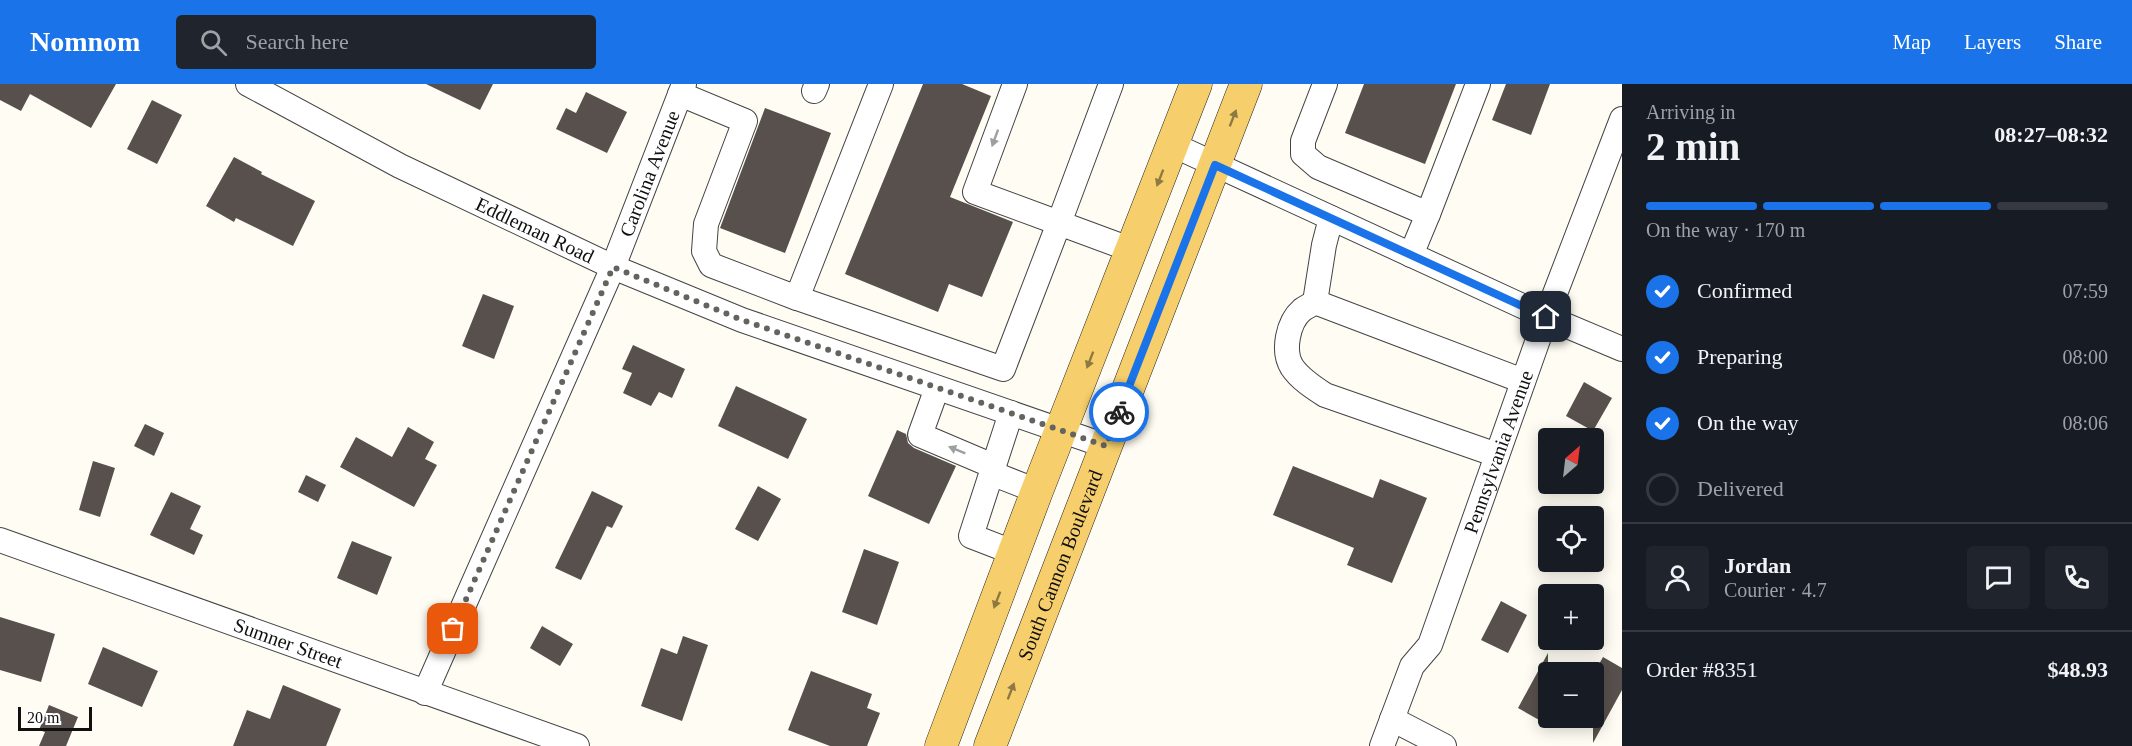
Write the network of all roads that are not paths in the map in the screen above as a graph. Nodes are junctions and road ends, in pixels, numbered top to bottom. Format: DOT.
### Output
graph roads {
  1 [pos="248,84"];
  2 [pos="881,84"];
  3 [pos="1015,84"];
  4 [pos="1109,84"];
  5 [pos="1196,84"];
  6 [pos="1246,84"];
  7 [pos="1325,84"];
  8 [pos="1478,84"];
  9 [pos="682,89"];
  10 [pos="1622,119"];
  11 [pos="1173,145"];
  12 [pos="1215,165"];
  13 [pos="1428,214"];
  14 [pos="1331,218"];
  15 [pos="1059,223"];
  16 [pos="1132,250"];
  17 [pos="1412,255"];
  18 [pos="613,267"];
  19 [pos="797,298"];
  20 [pos="1315,302"];
  21 [pos="1546,317"];
  22 [pos="1622,350"];
  23 [pos="1523,381"];
  24 [pos="937,388"];
  25 [pos="1011,413"];
  26 [pos="1062,431"];
  27 [pos="1106,446"];
  28 [pos="1497,455"];
  29 [pos="992,470"];
  30 [pos="1037,491"];
  31 [pos="0,540"];
  32 [pos="1015,553"];
  33 [pos="425,693"];
  34 [pos="1392,719"];
  35 [pos="577,746"];
  36 [pos="941,746"];
  37 [pos="990,746"];
  38 [pos="1382,746"];
  39 [pos="1444,746"];
  1 -- 18 [label="street, Eddleman Road"];
  2 -- 19 [label="street"];
  3 -- 15 [label="street, one-way"];
  4 -- 15 [label="street"];
  5 -- 11 [label="main road"];
  12 -- 6 [label="main road, South Cannon Boulevard, one-way"];
  7 -- 13 [label="street"];
  8 -- 13 [label="street"];
  9 -- 18 [label="street, Carolina Avenue"];
  9 -- 19 [label="street"];
  10 -- 21 [label="street, Pennsylvania Avenue"];
  11 -- 12 [label="street"];
  11 -- 16 [label="main road, one-way"];
  12 -- 14 [label="street"];
  12 -- 27 [label="main road, South Cannon Boulevard"];
  13 -- 17 [label="street"];
  14 -- 17 [label="street"];
  14 -- 20 [label="street"];
  15 -- 16 [label="street"];
  15 -- 19 [label="street"];
  16 -- 26 [label="main road, one-way"];
  17 -- 21 [label="street"];
  18 -- 24 [label="street, Eddleman Road"];
  18 -- 33 [label="street, Carolina Avenue"];
  20 -- 23 [label="street"];
  20 -- 28 [label="street"];
  21 -- 22 [label="street"];
  21 -- 23 [label="street, Pennsylvania Avenue"];
  23 -- 28 [label="street, Pennsylvania Avenue"];
  24 -- 25 [label="street, Eddleman Road"];
  29 -- 24 [label="street, one-way"];
  25 -- 26 [label="street, Eddleman Road"];
  25 -- 29 [label="street"];
  26 -- 27 [label="street, Eddleman Road"];
  26 -- 30 [label="main road"];
  37 -- 27 [label="main road, South Cannon Boulevard, one-way"];
  28 -- 34 [label="street, Pennsylvania Avenue"];
  29 -- 30 [label="street"];
  29 -- 32 [label="street"];
  30 -- 32 [label="main road"];
  31 -- 33 [label="street, Sumner Street"];
  32 -- 36 [label="main road, one-way"];
  33 -- 35 [label="street, Sumner Street"];
  34 -- 38 [label="street, Pennsylvania Avenue"];
  34 -- 39 [label="street"];
}
